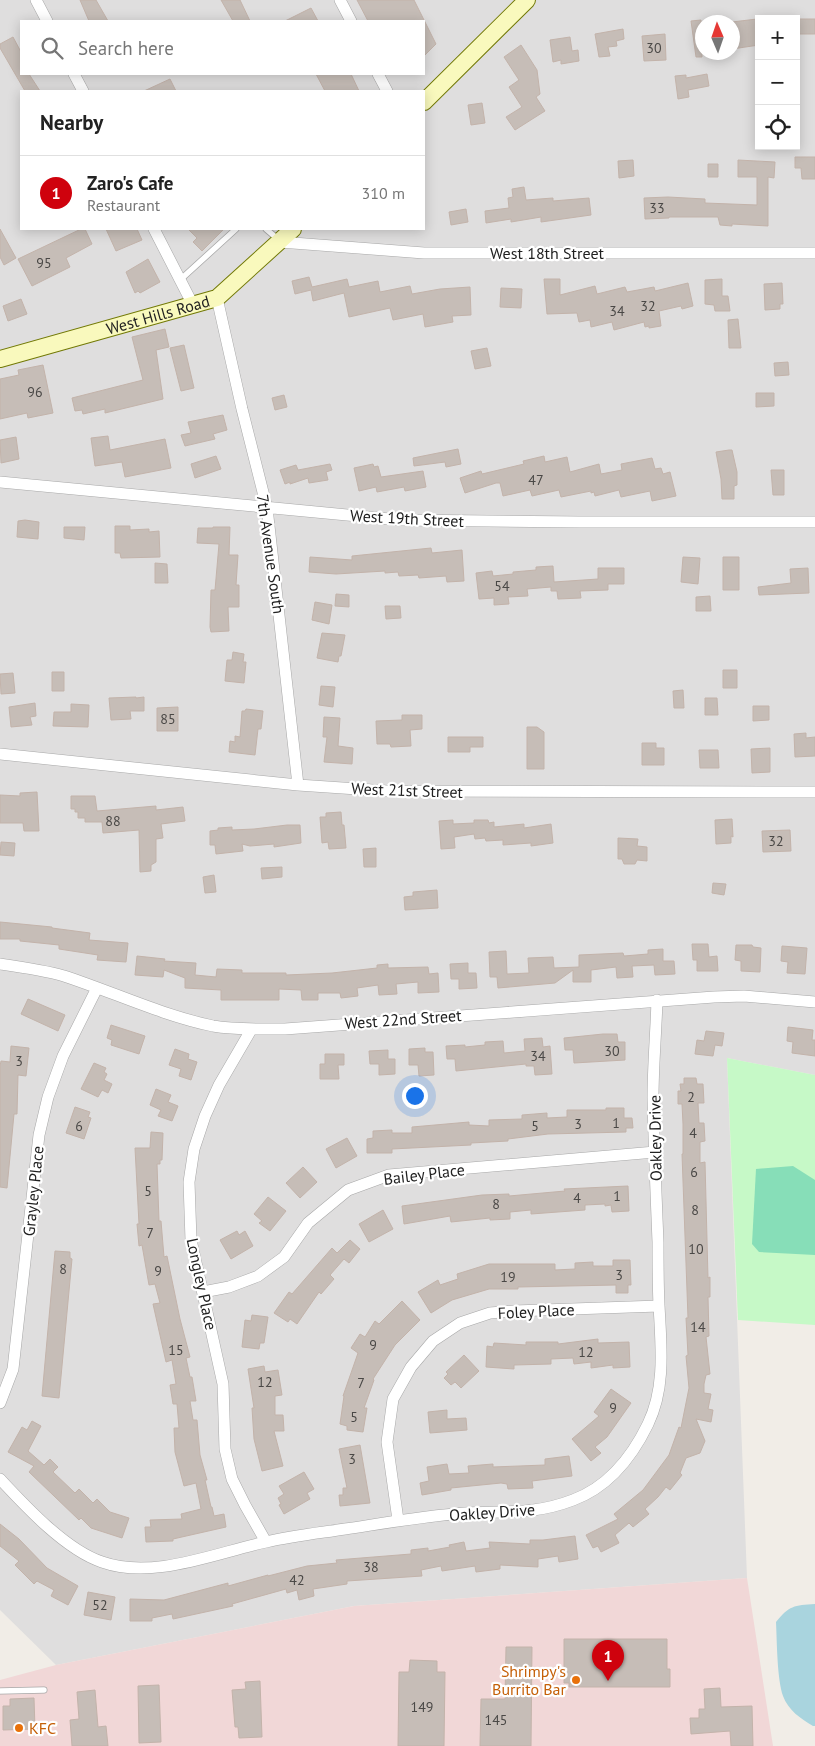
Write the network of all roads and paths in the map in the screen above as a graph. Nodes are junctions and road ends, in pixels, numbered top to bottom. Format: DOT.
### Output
graph roads {
  1 [pos="36,0"];
  2 [pos="340,0"];
  3 [pos="527,0"];
  4 [pos="46,20"];
  5 [pos="350,20"];
  6 [pos="75,75"];
  7 [pos="379,75"];
  8 [pos="82,90"];
  9 [pos="386,90"];
  10 [pos="425,101"];
  11 [pos="155,230"];
  12 [pos="235,230"];
  13 [pos="267,230"];
  14 [pos="292,230"];
  15 [pos="280,242"];
  16 [pos="815,253"];
  17 [pos="180,280"];
  18 [pos="217,298"];
  19 [pos="193,305"];
  20 [pos="0,360"];
  21 [pos="0,482"];
  22 [pos="267,508"];
  23 [pos="815,522"];
  24 [pos="0,754"];
  25 [pos="298,785"];
  26 [pos="815,792"];
  27 [pos="0,964"];
  28 [pos="97,988"];
  29 [pos="657,1000"];
  30 [pos="815,1002"];
  31 [pos="251,1030"];
  32 [pos="655,1152"];
  33 [pos="203,1292"];
  34 [pos="659,1306"];
  35 [pos="0,1403"];
  36 [pos="0,1479"];
  37 [pos="398,1520"];
  38 [pos="266,1542"];
  39 [pos="44,1690"];
  40 [pos="0,1691"];
  1 -- 4 [label="street"];
  2 -- 5 [label="street"];
  3 -- 10 [label="street"];
  6 -- 8 [label="street"];
  7 -- 9 [label="street"];
  11 -- 17 [label="street"];
  12 -- 17 [label="lane"];
  13 -- 15 [label="lane"];
  14 -- 15 [label="street, West Hills Road"];
  15 -- 16 [label="street, West 18th Street"];
  15 -- 18 [label="street, West Hills Road"];
  17 -- 19 [label="street"];
  18 -- 19 [label="street, West Hills Road"];
  18 -- 22 [label="street, 7th Avenue South"];
  19 -- 20 [label="street, West Hills Road"];
  21 -- 22 [label="street, West 19th Street"];
  22 -- 23 [label="street, West 19th Street"];
  22 -- 25 [label="street, 7th Avenue South"];
  24 -- 25 [label="street, West 21st Street"];
  25 -- 26 [label="street, West 21st Street"];
  27 -- 28 [label="street, West 22nd Street"];
  28 -- 31 [label="street, West 22nd Street"];
  28 -- 35 [label="street, Grayley Place"];
  29 -- 30 [label="street, West 22nd Street"];
  29 -- 31 [label="street, West 22nd Street"];
  29 -- 32 [label="street, Oakley Drive"];
  31 -- 33 [label="street, Longley Place"];
  32 -- 33 [label="street, Bailey Place"];
  32 -- 34 [label="street, Oakley Drive"];
  33 -- 38 [label="street, Longley Place"];
  34 -- 37 [label="street, Oakley Drive"];
  34 -- 37 [label="street, Foley Place"];
  36 -- 38 [label="street, Oakley Drive"];
  37 -- 38 [label="street, Oakley Drive"];
  39 -- 40 [label="lane"];
}
